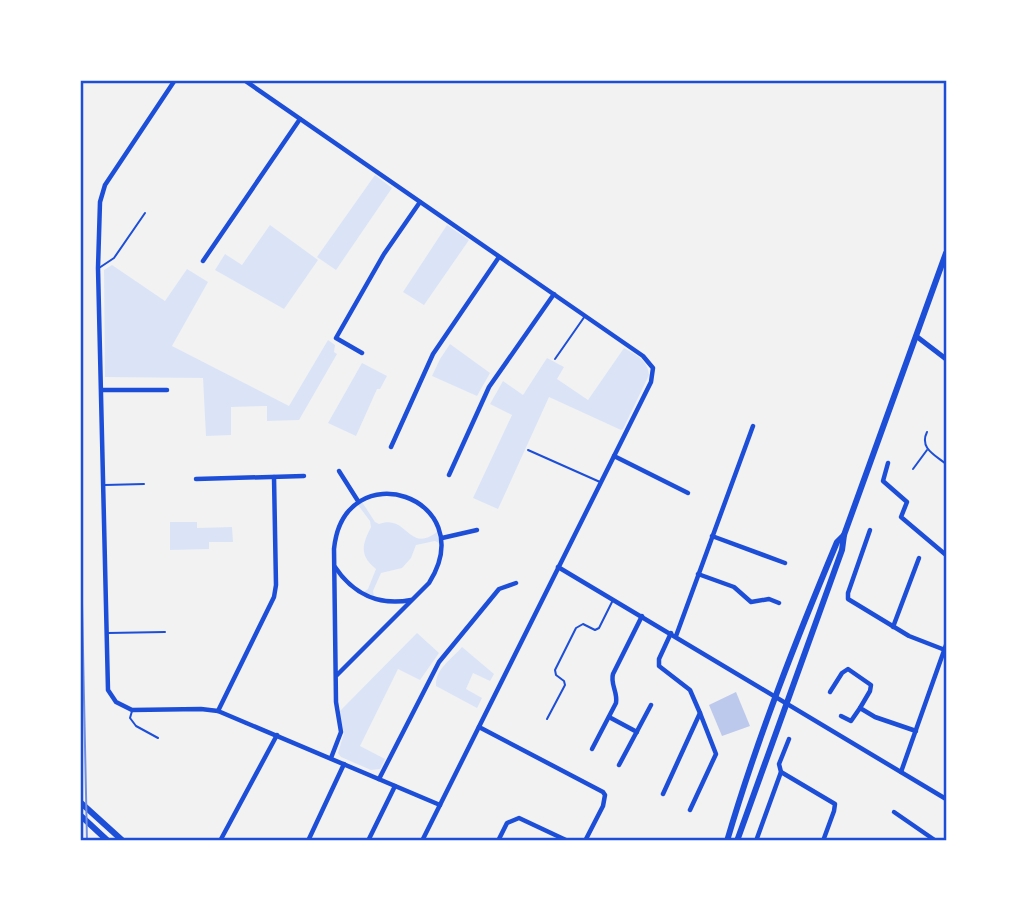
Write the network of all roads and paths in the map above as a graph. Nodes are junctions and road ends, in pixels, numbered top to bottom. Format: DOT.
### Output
graph roads {
  1 [pos="175,80"];
  2 [pos="244,80"];
  3 [pos="300,119"];
  4 [pos="420,202"];
  5 [pos="145,213"];
  6 [pos="947,253"];
  7 [pos="499,257"];
  8 [pos="203,261"];
  9 [pos="98,268"];
  10 [pos="554,293"];
  11 [pos="586,315"];
  12 [pos="916,336"];
  13 [pos="362,353"];
  14 [pos="555,359"];
  15 [pos="947,359"];
  16 [pos="102,390"];
  17 [pos="167,390"];
  18 [pos="753,426"];
  19 [pos="927,432"];
  20 [pos="391,447"];
  21 [pos="928,449"];
  22 [pos="528,450"];
  23 [pos="614,456"];
  24 [pos="888,463"];
  25 [pos="947,464"];
  26 [pos="913,469"];
  27 [pos="339,471"];
  28 [pos="449,475"];
  29 [pos="303,476"];
  30 [pos="274,477"];
  31 [pos="196,479"];
  32 [pos="601,483"];
  33 [pos="144,484"];
  34 [pos="104,485"];
  35 [pos="688,493"];
  36 [pos="358,501"];
  37 [pos="477,530"];
  38 [pos="870,530"];
  39 [pos="844,535"];
  40 [pos="712,536"];
  41 [pos="442,538"];
  42 [pos="947,555"];
  43 [pos="919,558"];
  44 [pos="785,562"];
  45 [pos="334,567"];
  46 [pos="558,568"];
  47 [pos="698,574"];
  48 [pos="516,583"];
  49 [pos="613,599"];
  50 [pos="411,600"];
  51 [pos="779,603"];
  52 [pos="642,617"];
  53 [pos="893,627"];
  54 [pos="165,632"];
  55 [pos="106,633"];
  56 [pos="673,635"];
  57 [pos="946,648"];
  58 [pos="336,676"];
  59 [pos="830,692"];
  60 [pos="777,697"];
  61 [pos="786,703"];
  62 [pos="651,705"];
  63 [pos="860,708"];
  64 [pos="132,710"];
  65 [pos="218,711"];
  66 [pos="700,713"];
  67 [pos="841,716"];
  68 [pos="609,718"];
  69 [pos="547,719"];
  70 [pos="479,727"];
  71 [pos="636,732"];
  72 [pos="916,732"];
  73 [pos="277,735"];
  74 [pos="158,738"];
  75 [pos="789,739"];
  76 [pos="592,749"];
  77 [pos="331,758"];
  78 [pos="344,764"];
  79 [pos="620,765"];
  80 [pos="781,772"];
  81 [pos="901,772"];
  82 [pos="379,779"];
  83 [pos="395,786"];
  84 [pos="663,794"];
  85 [pos="947,799"];
  86 [pos="80,802"];
  87 [pos="440,805"];
  88 [pos="690,810"];
  89 [pos="894,812"];
  90 [pos="80,815"];
  91 [pos="108,840"];
  92 [pos="123,841"];
  93 [pos="220,841"];
  94 [pos="308,841"];
  95 [pos="368,841"];
  96 [pos="422,841"];
  97 [pos="498,841"];
  98 [pos="568,841"];
  99 [pos="584,841"];
  100 [pos="727,841"];
  101 [pos="737,841"];
  102 [pos="756,841"];
  103 [pos="822,841"];
  104 [pos="936,841"];
  1 -- 9 [label="street"];
  2 -- 3 [label="street"];
  3 -- 4 [label="street"];
  3 -- 8 [label="street"];
  4 -- 7 [label="street"];
  4 -- 13 [label="street"];
  5 -- 9 [label="lane"];
  6 -- 12 [label="main road"];
  7 -- 10 [label="street"];
  7 -- 20 [label="street"];
  9 -- 16 [label="street"];
  10 -- 11 [label="street"];
  10 -- 28 [label="street"];
  11 -- 14 [label="lane"];
  11 -- 23 [label="street"];
  12 -- 15 [label="street"];
  12 -- 39 [label="main road"];
  16 -- 17 [label="street"];
  16 -- 34 [label="street"];
  18 -- 40 [label="street"];
  19 -- 21 [label="lane"];
  21 -- 25 [label="lane"];
  21 -- 26 [label="lane"];
  22 -- 32 [label="lane"];
  23 -- 32 [label="street"];
  23 -- 35 [label="street"];
  24 -- 42 [label="street"];
  27 -- 36 [label="street"];
  29 -- 30 [label="street"];
  30 -- 31 [label="street"];
  30 -- 65 [label="street"];
  32 -- 46 [label="street"];
  33 -- 34 [label="lane"];
  34 -- 55 [label="street"];
  36 -- 41 [label="street"];
  36 -- 45 [label="street"];
  37 -- 41 [label="street"];
  38 -- 53 [label="street"];
  39 -- 60 [label="main road"];
  39 -- 61 [label="main road"];
  40 -- 44 [label="street"];
  40 -- 47 [label="street"];
  41 -- 50 [label="street"];
  43 -- 53 [label="street"];
  45 -- 50 [label="street"];
  45 -- 58 [label="street"];
  46 -- 49 [label="street"];
  46 -- 70 [label="street"];
  47 -- 51 [label="street"];
  47 -- 56 [label="street"];
  48 -- 82 [label="street"];
  49 -- 52 [label="street"];
  49 -- 69 [label="lane"];
  50 -- 58 [label="street"];
  52 -- 56 [label="street"];
  52 -- 68 [label="street"];
  53 -- 57 [label="street"];
  54 -- 55 [label="lane"];
  55 -- 64 [label="street"];
  56 -- 60 [label="street"];
  56 -- 66 [label="street"];
  57 -- 72 [label="street"];
  58 -- 77 [label="street"];
  59 -- 63 [label="street"];
  60 -- 61 [label="street"];
  60 -- 100 [label="main road"];
  61 -- 81 [label="street"];
  61 -- 101 [label="main road"];
  62 -- 71 [label="street"];
  63 -- 67 [label="street"];
  63 -- 72 [label="street"];
  64 -- 65 [label="street"];
  64 -- 74 [label="lane"];
  65 -- 73 [label="street"];
  66 -- 84 [label="street"];
  66 -- 88 [label="street"];
  68 -- 71 [label="street"];
  68 -- 76 [label="street"];
  70 -- 87 [label="street"];
  70 -- 99 [label="street"];
  71 -- 79 [label="street"];
  72 -- 81 [label="street"];
  73 -- 77 [label="street"];
  73 -- 93 [label="street"];
  75 -- 80 [label="street"];
  77 -- 78 [label="street"];
  78 -- 82 [label="street"];
  78 -- 94 [label="street"];
  80 -- 102 [label="street"];
  80 -- 103 [label="street"];
  81 -- 85 [label="street"];
  82 -- 83 [label="street"];
  83 -- 87 [label="street"];
  83 -- 95 [label="street"];
  86 -- 92 [label="main road"];
  87 -- 96 [label="street"];
  89 -- 104 [label="street"];
  90 -- 91 [label="main road"];
  97 -- 98 [label="street"];
}
